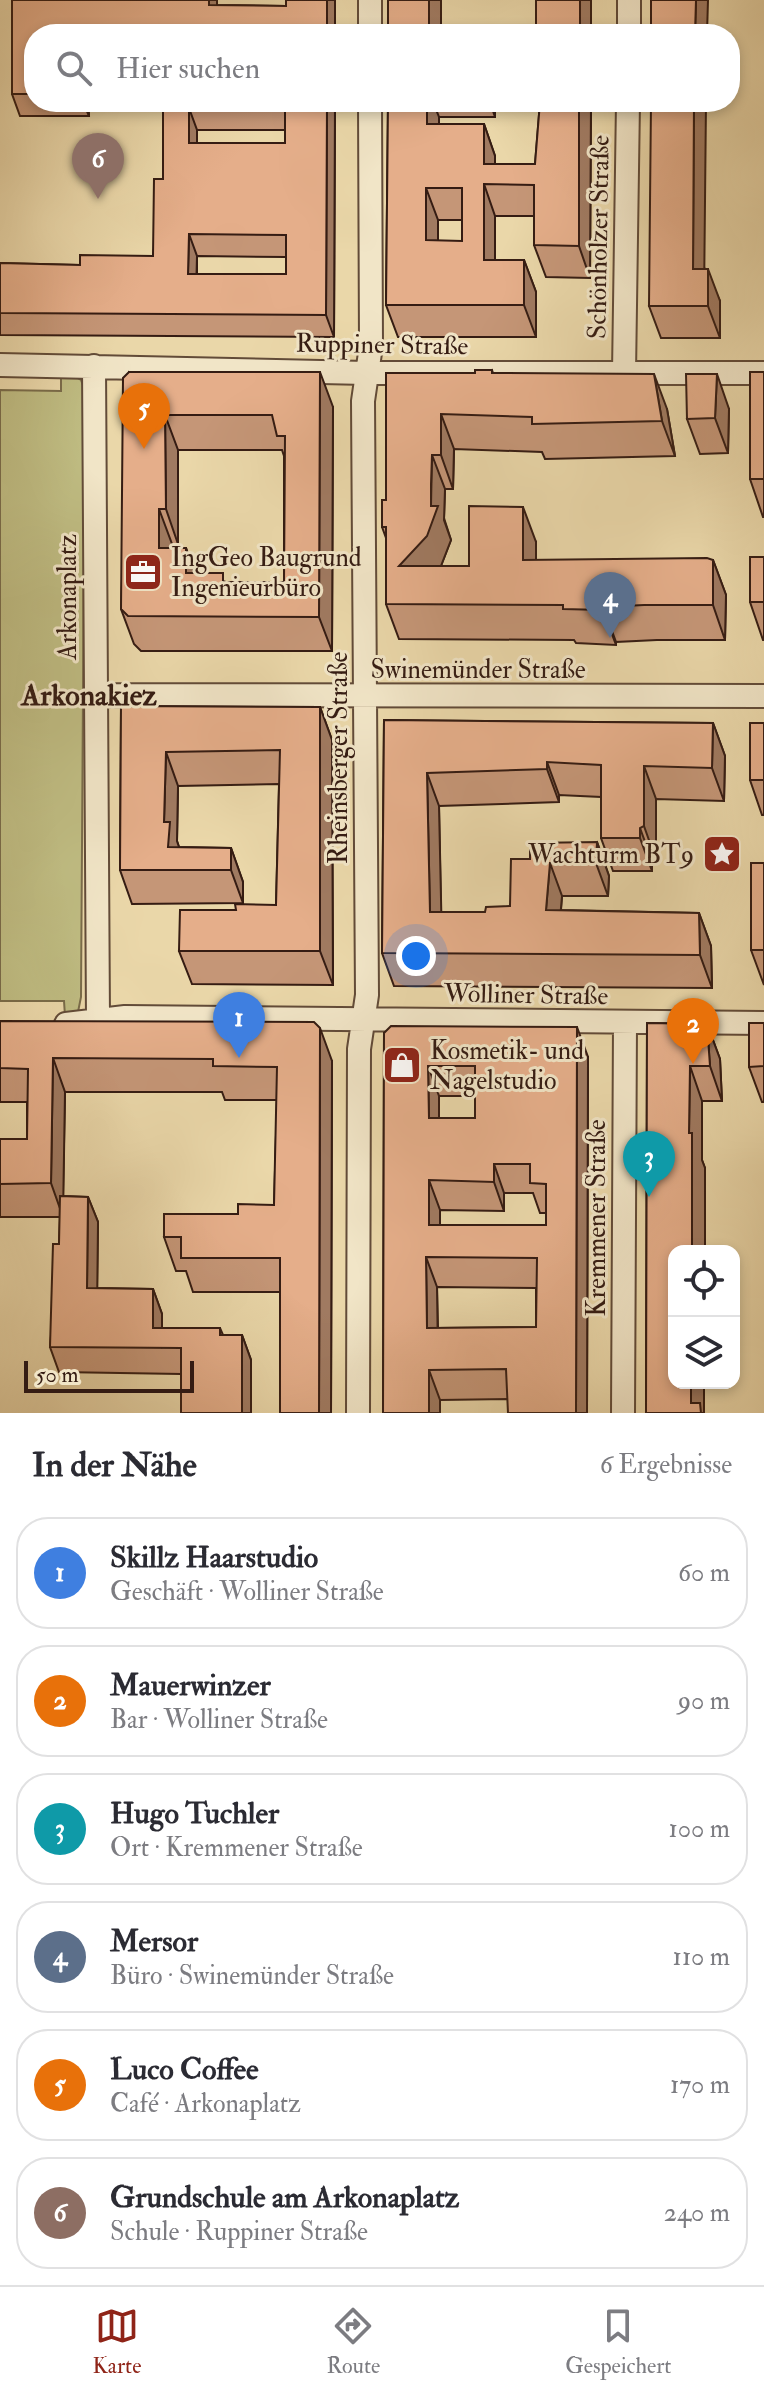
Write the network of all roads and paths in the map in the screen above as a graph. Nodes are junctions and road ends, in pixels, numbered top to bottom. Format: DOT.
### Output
graph roads {
  1 [pos="370,0"];
  2 [pos="629,0"];
  3 [pos="370,24"];
  4 [pos="629,24"];
  5 [pos="370,112"];
  6 [pos="628,112"];
  7 [pos="0,365"];
  8 [pos="94,366"];
  9 [pos="366,373"];
  10 [pos="624,373"];
  11 [pos="764,373"];
  12 [pos="95,695"];
  13 [pos="366,696"];
  14 [pos="764,696"];
  15 [pos="363,1019"];
  16 [pos="98,1020"];
  17 [pos="764,1023"];
  18 [pos="625,1024"];
  19 [pos="46,1025"];
  20 [pos="358,1413"];
  21 [pos="623,1413"];
  1 -- 3 [label="street"];
  2 -- 4 [label="street"];
  5 -- 9 [label="street, Rheinsberger Straße"];
  6 -- 10 [label="street, Schönholzer Straße"];
  7 -- 8 [label="street, Ruppiner Straße"];
  8 -- 9 [label="street, Ruppiner Straße"];
  8 -- 12 [label="street, Arkonaplatz"];
  9 -- 10 [label="street, Ruppiner Straße"];
  9 -- 13 [label="street, Rheinsberger Straße"];
  10 -- 11 [label="street, Ruppiner Straße"];
  12 -- 13 [label="street, Swinemünder Straße"];
  12 -- 16 [label="street, Arkonaplatz"];
  13 -- 14 [label="street, Swinemünder Straße"];
  13 -- 15 [label="street, Rheinsberger Straße"];
  15 -- 16 [label="street, Wolliner Straße"];
  15 -- 18 [label="street, Wolliner Straße"];
  15 -- 20 [label="street, Rheinsberger Straße"];
  16 -- 19 [label="street, Wolliner Straße"];
  17 -- 18 [label="street, Wolliner Straße"];
  18 -- 21 [label="street, Kremmener Straße"];
}
